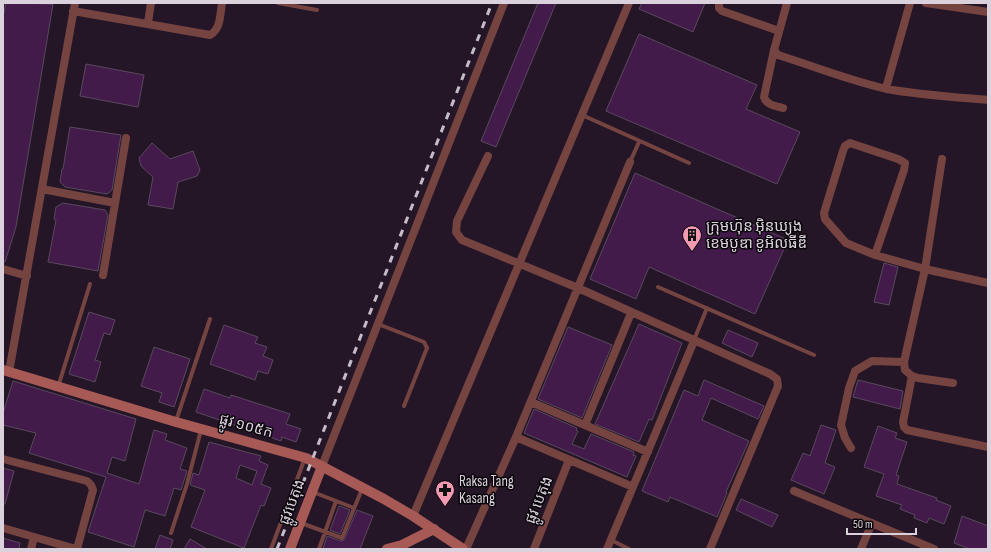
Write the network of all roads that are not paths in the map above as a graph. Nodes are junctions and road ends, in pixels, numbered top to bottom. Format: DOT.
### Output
graph roads {
  1 [pos="152,3"];
  2 [pos="222,3"];
  3 [pos="278,3"];
  4 [pos="504,3"];
  5 [pos="629,3"];
  6 [pos="719,3"];
  7 [pos="787,3"];
  8 [pos="910,3"];
  9 [pos="926,3"];
  10 [pos="74,7"];
  11 [pos="317,10"];
  12 [pos="988,12"];
  13 [pos="148,23"];
  14 [pos="779,31"];
  15 [pos="774,50"];
  16 [pos="886,88"];
  17 [pos="988,100"];
  18 [pos="784,108"];
  19 [pos="582,115"];
  20 [pos="126,138"];
  21 [pos="639,142"];
  22 [pos="488,156"];
  23 [pos="942,159"];
  24 [pos="630,162"];
  25 [pos="688,163"];
  26 [pos="42,189"];
  27 [pos="115,203"];
  28 [pos="875,255"];
  29 [pos="519,264"];
  30 [pos="3,269"];
  31 [pos="925,269"];
  32 [pos="103,275"];
  33 [pos="26,276"];
  34 [pos="988,282"];
  35 [pos="90,284"];
  36 [pos="658,287"];
  37 [pos="578,288"];
  38 [pos="707,308"];
  39 [pos="631,313"];
  40 [pos="210,319"];
  41 [pos="378,324"];
  42 [pos="694,341"];
  43 [pos="814,355"];
  44 [pos="904,362"];
  45 [pos="6,371"];
  46 [pos="912,376"];
  47 [pos="953,383"];
  48 [pos="58,387"];
  49 [pos="531,402"];
  50 [pos="404,406"];
  51 [pos="176,422"];
  52 [pos="585,425"];
  53 [pos="201,429"];
  54 [pos="516,437"];
  55 [pos="988,447"];
  56 [pos="851,448"];
  57 [pos="648,452"];
  58 [pos="306,458"];
  59 [pos="3,459"];
  60 [pos="569,460"];
  61 [pos="322,466"];
  62 [pos="362,487"];
  63 [pos="633,487"];
  64 [pos="794,491"];
  65 [pos="312,492"];
  66 [pos="336,501"];
  67 [pos="354,508"];
  68 [pos="413,516"];
  69 [pos="300,522"];
  70 [pos="872,523"];
  71 [pos="3,528"];
  72 [pos="434,529"];
  73 [pos="325,532"];
  74 [pos="171,533"];
  75 [pos="34,537"];
  76 [pos="611,540"];
  77 [pos="401,547"];
  78 [pos="31,549"];
  79 [pos="77,549"];
  80 [pos="271,549"];
  81 [pos="290,549"];
  82 [pos="319,549"];
  83 [pos="387,549"];
  84 [pos="464,549"];
  85 [pos="534,549"];
  86 [pos="607,549"];
  87 [pos="630,549"];
  88 [pos="710,549"];
  89 [pos="861,549"];
  90 [pos="934,549"];
  1 -- 13 [label="street"];
  2 -- 13 [label="street"];
  3 -- 11 [label="lane"];
  4 -- 41 [label="street"];
  5 -- 19 [label="street"];
  6 -- 14 [label="street"];
  7 -- 14 [label="street"];
  8 -- 16 [label="street"];
  9 -- 12 [label="street"];
  10 -- 13 [label="street"];
  10 -- 26 [label="street"];
  14 -- 15 [label="street"];
  15 -- 16 [label="street"];
  15 -- 18 [label="street"];
  16 -- 17 [label="street"];
  19 -- 21 [label="lane"];
  19 -- 29 [label="street"];
  20 -- 27 [label="street"];
  21 -- 24 [label="lane"];
  21 -- 25 [label="lane"];
  22 -- 29 [label="street"];
  23 -- 31 [label="street"];
  24 -- 37 [label="street"];
  26 -- 27 [label="street"];
  26 -- 33 [label="street"];
  27 -- 32 [label="street"];
  28 -- 28 [label="street"];
  28 -- 31 [label="street"];
  29 -- 37 [label="street"];
  29 -- 68 [label="street"];
  30 -- 33 [label="street"];
  31 -- 34 [label="street"];
  31 -- 44 [label="street"];
  33 -- 45 [label="street"];
  35 -- 48 [label="lane"];
  36 -- 38 [label="lane"];
  37 -- 39 [label="street"];
  37 -- 49 [label="street"];
  38 -- 42 [label="lane"];
  38 -- 43 [label="lane"];
  39 -- 42 [label="street"];
  39 -- 52 [label="street"];
  40 -- 51 [label="lane"];
  41 -- 50 [label="lane"];
  41 -- 61 [label="street"];
  42 -- 57 [label="street"];
  42 -- 88 [label="street"];
  44 -- 46 [label="street"];
  44 -- 56 [label="street"];
  45 -- 48 [label="main road, ផ្លូវ ១០៥ក"];
  46 -- 47 [label="street"];
  46 -- 55 [label="street"];
  48 -- 51 [label="main road, ផ្លូវ ១០៥ក"];
  49 -- 52 [label="street"];
  49 -- 54 [label="street"];
  51 -- 53 [label="main road, ផ្លូវ ១០៥ក"];
  52 -- 57 [label="street"];
  53 -- 58 [label="main road, ផ្លូវ ១០៥ក"];
  53 -- 74 [label="lane"];
  54 -- 60 [label="street"];
  54 -- 84 [label="street"];
  57 -- 63 [label="street"];
  58 -- 61 [label="main road, ផ្លូវ ១០៥ក"];
  58 -- 80 [label="lane"];
  59 -- 79 [label="street"];
  60 -- 63 [label="street"];
  60 -- 85 [label="street, ផ្លូវ បេតុង"];
  61 -- 62 [label="main road, ផ្លូវ ១០៥ក"];
  61 -- 65 [label="main road, ផ្លូវបេតុង"];
  62 -- 67 [label="lane"];
  62 -- 68 [label="main road, ផ្លូវ ១០៥ក"];
  63 -- 76 [label="street"];
  64 -- 70 [label="street"];
  65 -- 66 [label="lane"];
  65 -- 69 [label="main road, ផ្លូវបេតុង"];
  66 -- 67 [label="lane"];
  66 -- 73 [label="lane"];
  67 -- 73 [label="lane"];
  68 -- 72 [label="main road, ផ្លូវ ១០៥ក"];
  69 -- 73 [label="lane"];
  69 -- 81 [label="main road, ផ្លូវបេតុង"];
  70 -- 89 [label="street"];
  70 -- 90 [label="street"];
  71 -- 75 [label="street"];
  72 -- 77 [label="main road"];
  72 -- 84 [label="main road, ផ្លូវ ១០៥ក"];
  73 -- 82 [label="lane"];
  75 -- 78 [label="street"];
  75 -- 79 [label="street"];
  76 -- 86 [label="street"];
  76 -- 87 [label="lane"];
  77 -- 83 [label="main road"];
}
